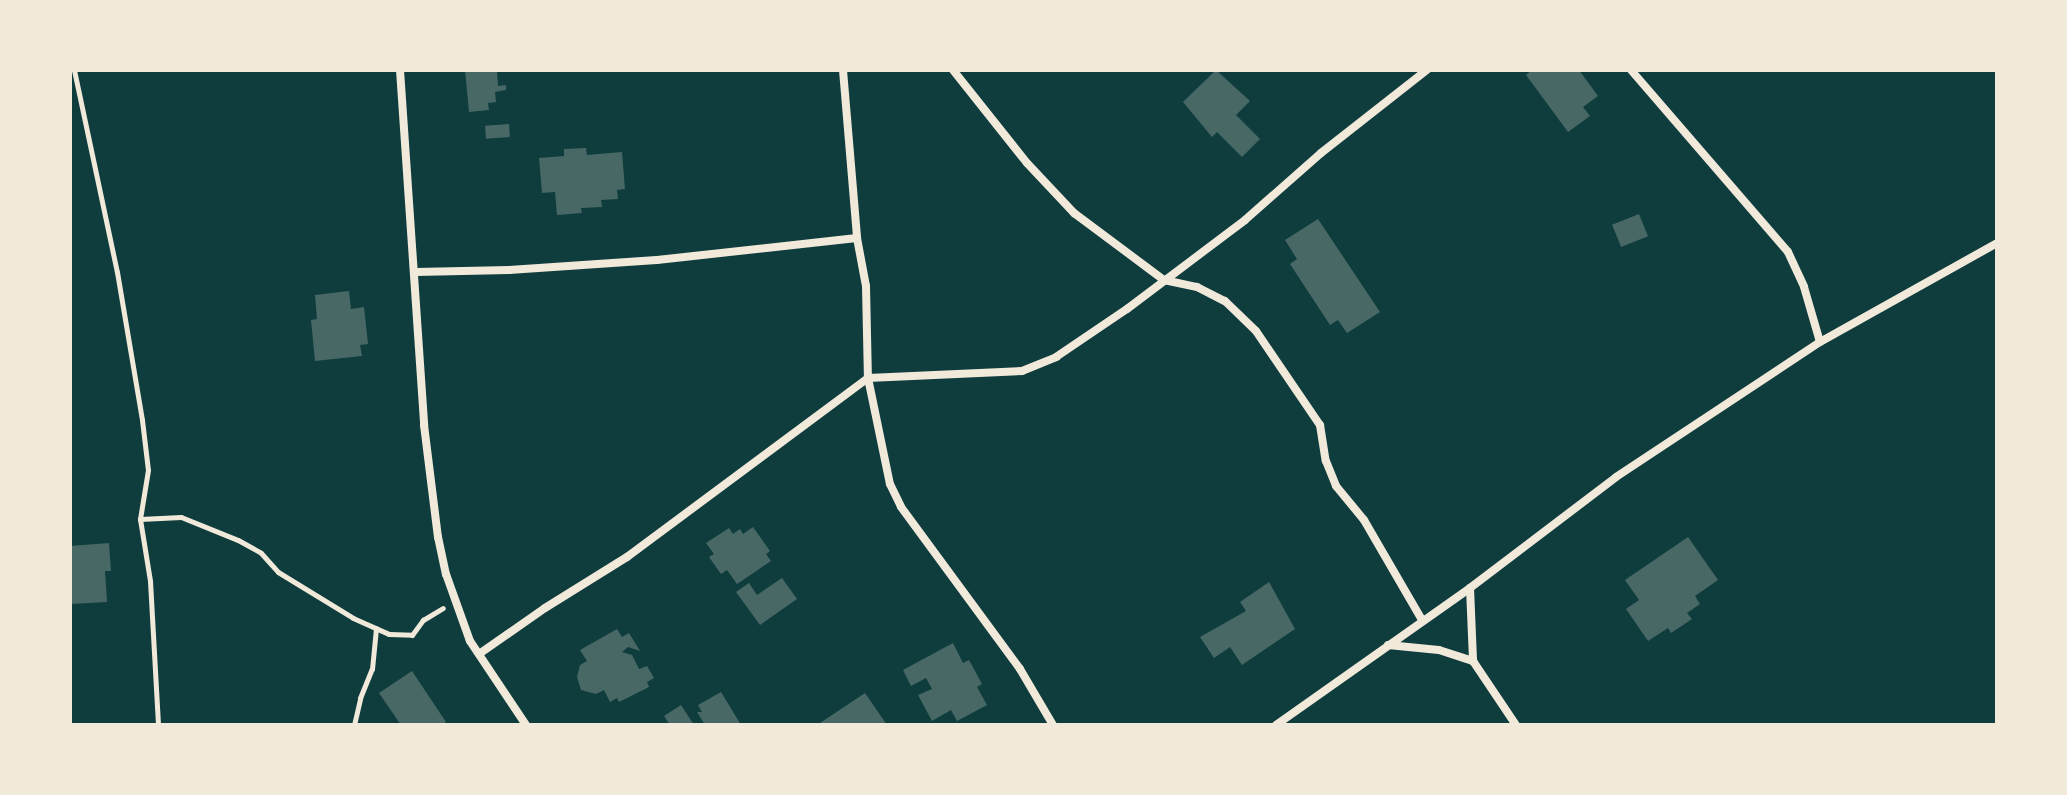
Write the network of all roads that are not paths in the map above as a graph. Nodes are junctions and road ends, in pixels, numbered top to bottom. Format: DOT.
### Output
graph roads {
  1 [pos="400,70"];
  2 [pos="843,70"];
  3 [pos="953,70"];
  4 [pos="1427,70"];
  5 [pos="1631,70"];
  6 [pos="857,238"];
  7 [pos="1997,243"];
  8 [pos="416,272"];
  9 [pos="1164,280"];
  10 [pos="1820,342"];
  11 [pos="868,378"];
  12 [pos="1470,588"];
  13 [pos="1422,620"];
  14 [pos="1388,645"];
  15 [pos="479,654"];
  16 [pos="1473,661"];
  17 [pos="526,725"];
  18 [pos="1053,725"];
  19 [pos="1276,725"];
  20 [pos="1516,725"];
  1 -- 8 [label="street"];
  2 -- 6 [label="street"];
  3 -- 9 [label="street"];
  4 -- 9 [label="street"];
  5 -- 10 [label="street"];
  6 -- 8 [label="street"];
  6 -- 11 [label="street"];
  7 -- 10 [label="street"];
  8 -- 15 [label="street"];
  9 -- 11 [label="street"];
  9 -- 13 [label="street"];
  10 -- 12 [label="street"];
  11 -- 15 [label="street"];
  11 -- 18 [label="street"];
  12 -- 13 [label="street"];
  12 -- 16 [label="street"];
  13 -- 14 [label="street"];
  14 -- 16 [label="street"];
  14 -- 19 [label="street"];
  15 -- 17 [label="street"];
  16 -- 20 [label="street"];
}
